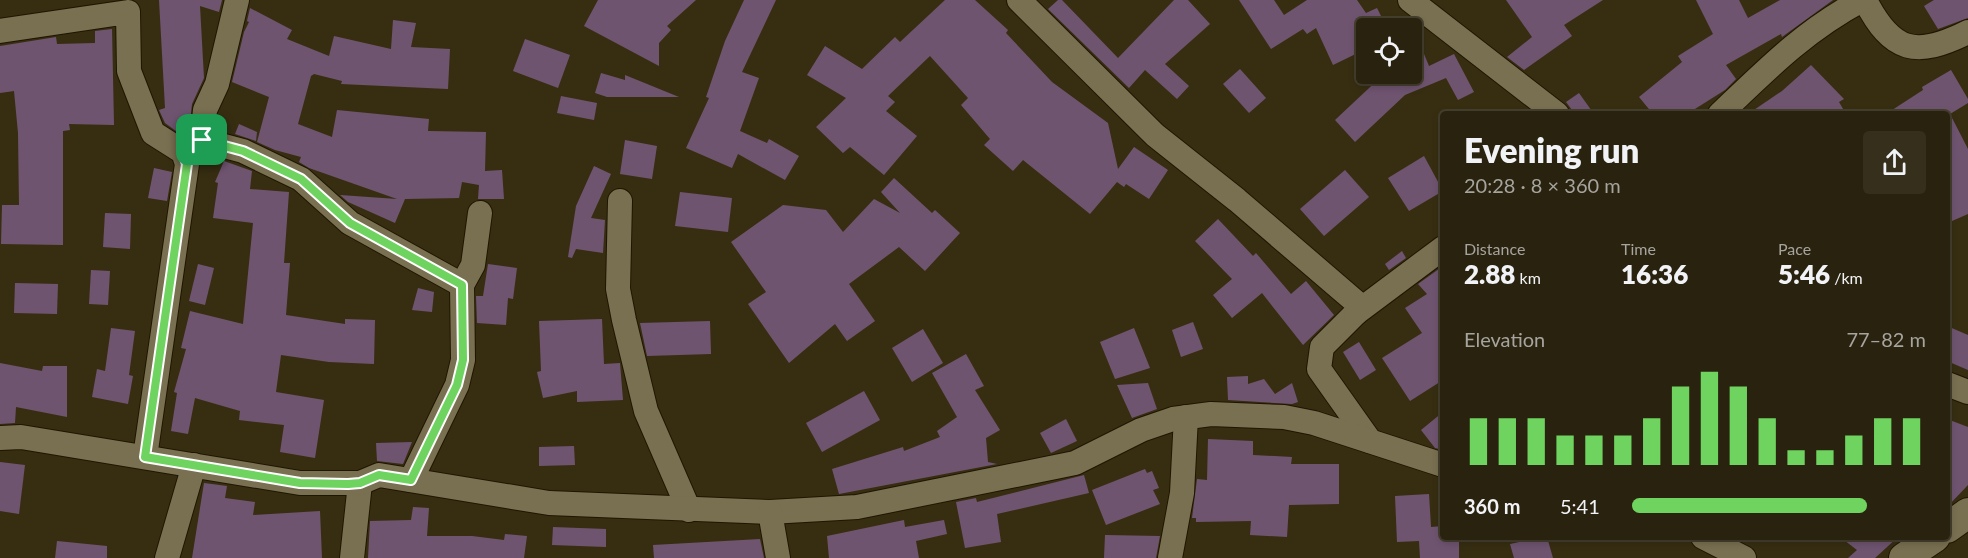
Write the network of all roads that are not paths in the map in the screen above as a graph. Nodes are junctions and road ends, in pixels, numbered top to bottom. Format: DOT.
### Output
graph roads {
  1 [pos="237,0"];
  2 [pos="1410,0"];
  3 [pos="1863,0"];
  4 [pos="1025,2"];
  5 [pos="127,6"];
  6 [pos="0,31"];
  7 [pos="1968,32"];
  8 [pos="1553,111"];
  9 [pos="1725,111"];
  10 [pos="193,146"];
  11 [pos="620,201"];
  12 [pos="480,213"];
  13 [pos="1440,250"];
  14 [pos="462,285"];
  15 [pos="1356,313"];
  16 [pos="1950,385"];
  17 [pos="1968,392"];
  18 [pos="1186,417"];
  19 [pos="0,438"];
  20 [pos="1370,441"];
  21 [pos="145,457"];
  22 [pos="1440,464"];
  23 [pos="194,465"];
  24 [pos="411,480"];
  25 [pos="360,483"];
  26 [pos="689,510"];
  27 [pos="770,512"];
  28 [pos="1968,513"];
  29 [pos="1950,526"];
  30 [pos="1709,540"];
  31 [pos="1931,540"];
  32 [pos="167,558"];
  33 [pos="352,558"];
  34 [pos="778,558"];
  35 [pos="1170,558"];
  36 [pos="1744,558"];
  37 [pos="1904,558"];
  1 -- 10 [label="street"];
  2 -- 8 [label="street"];
  3 -- 7 [label="street"];
  3 -- 9 [label="street"];
  4 -- 15 [label="street"];
  5 -- 6 [label="street"];
  5 -- 10 [label="street"];
  10 -- 14 [label="street"];
  10 -- 21 [label="street"];
  11 -- 26 [label="street"];
  12 -- 14 [label="street"];
  13 -- 15 [label="street"];
  14 -- 24 [label="street"];
  15 -- 20 [label="street"];
  16 -- 17 [label="street"];
  18 -- 20 [label="street"];
  18 -- 27 [label="street"];
  18 -- 35 [label="street"];
  19 -- 21 [label="street"];
  20 -- 22 [label="street"];
  21 -- 23 [label="street"];
  23 -- 25 [label="street"];
  23 -- 32 [label="street"];
  24 -- 25 [label="street"];
  24 -- 26 [label="street"];
  25 -- 33 [label="street"];
  26 -- 27 [label="street"];
  27 -- 34 [label="street"];
  28 -- 29 [label="street"];
  30 -- 36 [label="street"];
  31 -- 37 [label="street"];
}
